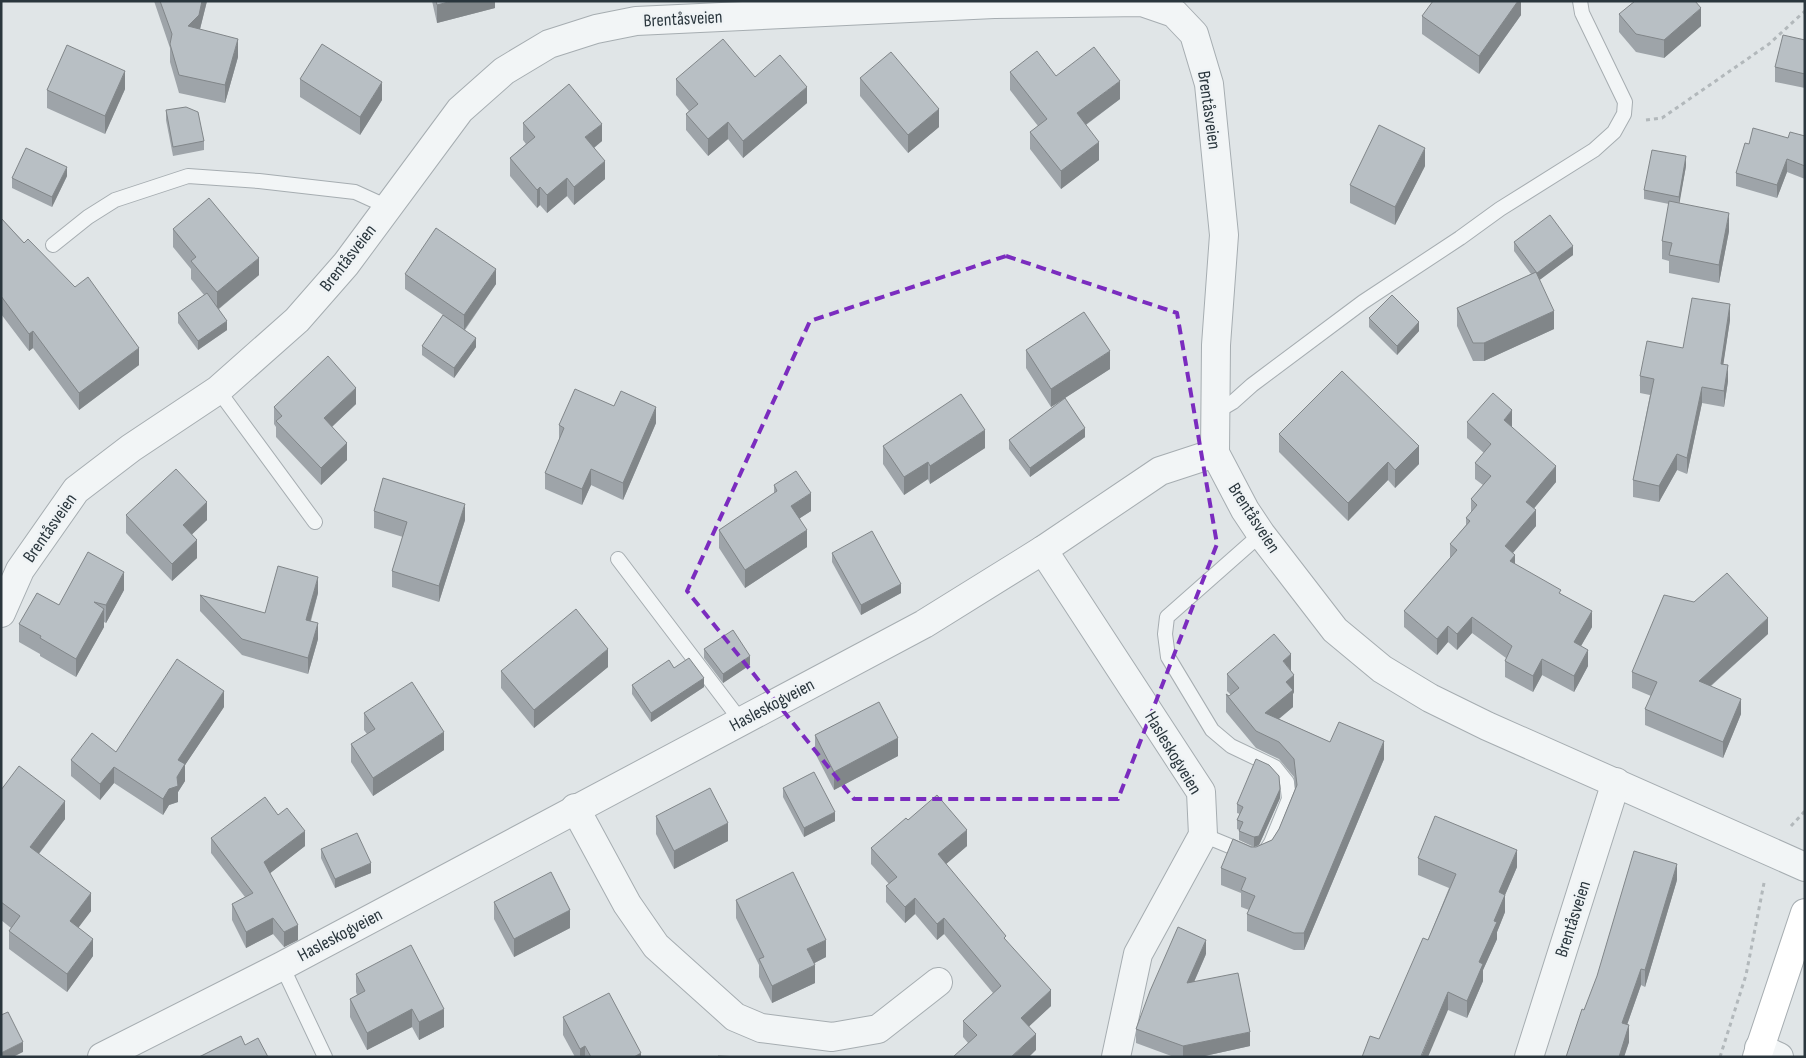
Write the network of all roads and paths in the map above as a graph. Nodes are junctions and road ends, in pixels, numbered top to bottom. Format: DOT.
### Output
graph roads {
  1 [pos="1580,1"];
  2 [pos="1805,11"];
  3 [pos="1624,114"];
  4 [pos="388,207"];
  5 [pos="53,245"];
  6 [pos="218,390"];
  7 [pos="1216,412"];
  8 [pos="1215,453"];
  9 [pos="315,522"];
  10 [pos="1261,534"];
  11 [pos="1043,550"];
  12 [pos="618,559"];
  13 [pos="1,613"];
  14 [pos="741,721"];
  15 [pos="1616,782"];
  16 [pos="575,808"];
  17 [pos="1805,811"];
  18 [pos="1790,827"];
  19 [pos="1203,835"];
  20 [pos="1805,867"];
  21 [pos="1764,881"];
  22 [pos="1805,913"];
  23 [pos="282,966"];
  24 [pos="938,982"];
  25 [pos="1765,1054"];
  26 [pos="102,1057"];
  27 [pos="325,1057"];
  28 [pos="1116,1057"];
  29 [pos="1529,1057"];
  30 [pos="1720,1057"];
  1 -- 3 [label="lane"];
  2 -- 3 [label="path"];
  3 -- 7 [label="lane"];
  4 -- 5 [label="lane"];
  4 -- 6 [label="street, Brentåsveien"];
  4 -- 7 [label="street, Brentåsveien"];
  6 -- 9 [label="lane"];
  6 -- 13 [label="street, Brentåsveien"];
  7 -- 8 [label="street, Brentåsveien"];
  8 -- 10 [label="street, Brentåsveien"];
  8 -- 11 [label="street, Hasleskogveien"];
  10 -- 15 [label="street, Brentåsveien"];
  10 -- 19 [label="lane"];
  11 -- 14 [label="street, Hasleskogveien"];
  11 -- 19 [label="street, Hasleskogveien"];
  12 -- 14 [label="lane"];
  14 -- 16 [label="street, Hasleskogveien"];
  15 -- 20 [label="street, Brentåsveien"];
  15 -- 29 [label="street, Brentåsveien"];
  16 -- 23 [label="street, Hasleskogveien"];
  16 -- 24 [label="street"];
  17 -- 18 [label="path"];
  19 -- 28 [label="street"];
  21 -- 30 [label="path"];
  22 -- 25 [label="main road"];
  23 -- 26 [label="street, Hasleskogveien"];
  23 -- 27 [label="lane"];
}
